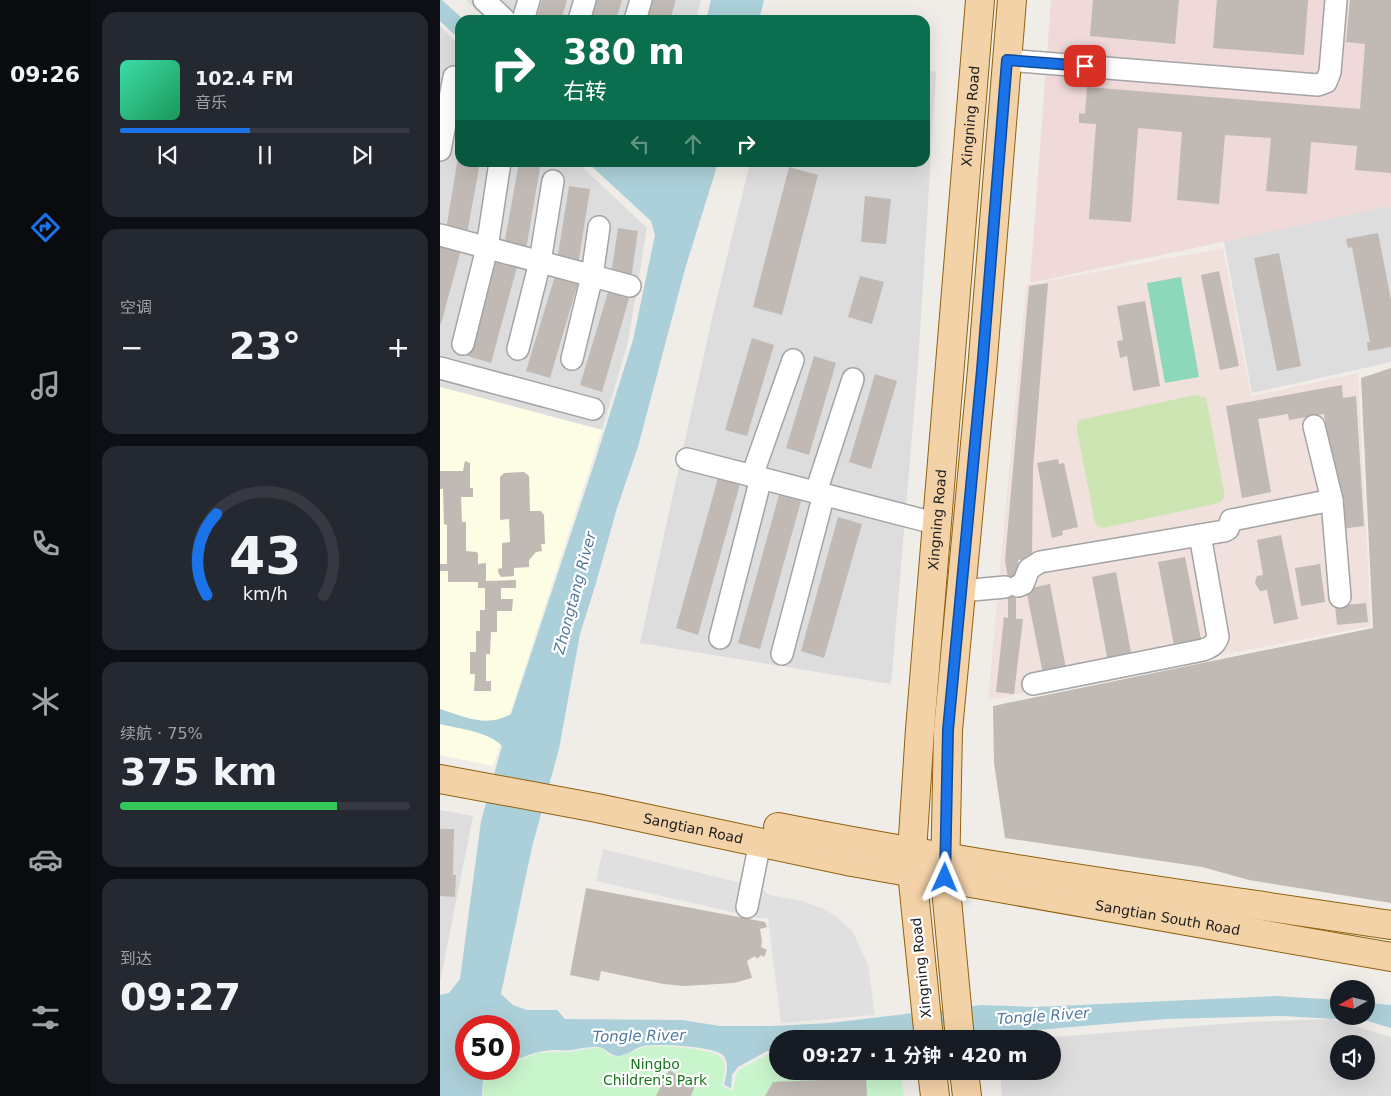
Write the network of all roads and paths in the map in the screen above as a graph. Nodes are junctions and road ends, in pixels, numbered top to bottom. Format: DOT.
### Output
graph roads {
  1 [pos="484,0"];
  2 [pos="528,0"];
  3 [pos="585,0"];
  4 [pos="640,0"];
  5 [pos="980,0"];
  6 [pos="1012,0"];
  7 [pos="1336,0"];
  8 [pos="500,15"];
  9 [pos="524,15"];
  10 [pos="581,15"];
  11 [pos="636,15"];
  12 [pos="1007,60"];
  13 [pos="454,77"];
  14 [pos="440,150"];
  15 [pos="499,167"];
  16 [pos="552,181"];
  17 [pos="599,227"];
  18 [pos="440,235"];
  19 [pos="487,248"];
  20 [pos="540,262"];
  21 [pos="592,276"];
  22 [pos="630,286"];
  23 [pos="463,344"];
  24 [pos="518,349"];
  25 [pos="572,359"];
  26 [pos="793,360"];
  27 [pos="440,368"];
  28 [pos="853,379"];
  29 [pos="593,408"];
  30 [pos="1314,426"];
  31 [pos="688,459"];
  32 [pos="757,477"];
  33 [pos="820,493"];
  34 [pos="1332,500"];
  35 [pos="938,524"];
  36 [pos="1200,535"];
  37 [pos="961,591"];
  38 [pos="1340,597"];
  39 [pos="720,638"];
  40 [pos="782,654"];
  41 [pos="1034,684"];
  42 [pos="442,768"];
  43 [pos="601,800"];
  44 [pos="760,842"];
  45 [pos="912,862"];
  46 [pos="945,868"];
  47 [pos="747,907"];
  48 [pos="1391,925"];
  49 [pos="1391,957"];
  50 [pos="928,1030"];
  51 [pos="959,1030"];
  52 [pos="933,1080"];
  53 [pos="965,1080"];
  54 [pos="935,1096"];
  55 [pos="967,1096"];
  1 -- 8 [label="street"];
  2 -- 9 [label="street"];
  3 -- 10 [label="street"];
  4 -- 11 [label="street"];
  5 -- 35 [label="main road, Xingning Road"];
  6 -- 12 [label="main road, Xingning Road"];
  7 -- 12 [label="street"];
  12 -- 37 [label="main road, Xingning Road"];
  13 -- 14 [label="street"];
  15 -- 19 [label="street"];
  16 -- 20 [label="street"];
  17 -- 21 [label="street"];
  18 -- 19 [label="street"];
  19 -- 20 [label="street"];
  19 -- 23 [label="street"];
  20 -- 21 [label="street"];
  20 -- 24 [label="street"];
  21 -- 22 [label="street"];
  21 -- 25 [label="street"];
  26 -- 32 [label="street"];
  27 -- 29 [label="street"];
  28 -- 33 [label="street"];
  30 -- 34 [label="street"];
  31 -- 32 [label="street"];
  32 -- 33 [label="street"];
  32 -- 39 [label="street"];
  33 -- 35 [label="street"];
  33 -- 40 [label="street"];
  34 -- 36 [label="street"];
  34 -- 38 [label="street"];
  35 -- 45 [label="main road, Xingning Road"];
  36 -- 37 [label="street"];
  36 -- 41 [label="street"];
  37 -- 46 [label="main road, Xingning Road"];
  42 -- 43 [label="main road, Sangtian Road"];
  43 -- 44 [label="main road, Sangtian Road"];
  43 -- 45 [label="main road, Sangtian Road"];
  44 -- 45 [label="main road, Sangtian Road"];
  44 -- 47 [label="street"];
  45 -- 46 [label="main road, Sangtian Road"];
  45 -- 50 [label="main road, Xingning Road"];
  46 -- 48 [label="main road, Sangtian South Road"];
  46 -- 49 [label="main road, Sangtian South Road"];
  46 -- 51 [label="main road, Xingning Road"];
  52 -- 54 [label="main road"];
  53 -- 55 [label="main road"];
}
